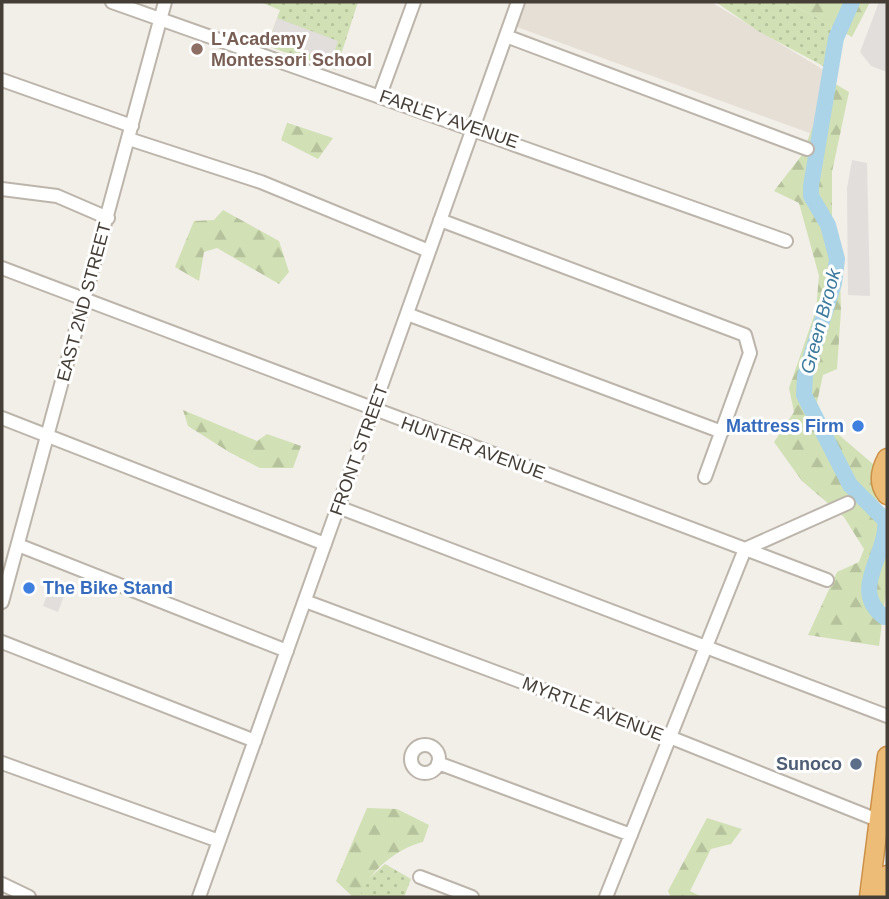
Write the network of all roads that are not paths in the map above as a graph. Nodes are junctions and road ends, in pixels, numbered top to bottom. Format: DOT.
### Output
graph roads {
  1 [pos="112,2"];
  2 [pos="166,2"];
  3 [pos="414,2"];
  4 [pos="518,2"];
  5 [pos="162,19"];
  6 [pos="506,36"];
  7 [pos="2,80"];
  8 [pos="380,95"];
  9 [pos="473,127"];
  10 [pos="131,133"];
  11 [pos="807,149"];
  12 [pos="2,189"];
  13 [pos="108,218"];
  14 [pos="440,220"];
  15 [pos="786,241"];
  16 [pos="429,251"];
  17 [pos="2,268"];
  18 [pos="86,298"];
  19 [pos="407,314"];
  20 [pos="372,411"];
  21 [pos="2,418"];
  22 [pos="722,432"];
  23 [pos="47,435"];
  24 [pos="887,458"];
  25 [pos="705,477"];
  26 [pos="887,495"];
  27 [pos="848,503"];
  28 [pos="338,507"];
  29 [pos="325,544"];
  30 [pos="18,545"];
  31 [pos="745,549"];
  32 [pos="827,580"];
  33 [pos="305,601"];
  34 [pos="2,602"];
  35 [pos="2,642"];
  36 [pos="706,645"];
  37 [pos="287,651"];
  38 [pos="887,716"];
  39 [pos="670,737"];
  40 [pos="255,741"];
  41 [pos="887,756"];
  42 [pos="2,763"];
  43 [pos="438,763"];
  44 [pos="880,821"];
  45 [pos="631,835"];
  46 [pos="219,841"];
  47 [pos="887,875"];
  48 [pos="420,877"];
  49 [pos="2,884"];
  50 [pos="29,897"];
  51 [pos="199,897"];
  52 [pos="472,897"];
  53 [pos="606,897"];
  54 [pos="869,897"];
  55 [pos="883,897"];
  1 -- 5 [label="street, FARLEY AVENUE"];
  2 -- 5 [label="street, EAST 2ND STREET"];
  3 -- 8 [label="street"];
  4 -- 6 [label="street, FRONT STREET"];
  5 -- 8 [label="street, FARLEY AVENUE"];
  5 -- 10 [label="street, EAST 2ND STREET"];
  6 -- 9 [label="street, FRONT STREET"];
  6 -- 11 [label="street"];
  7 -- 10 [label="street"];
  8 -- 9 [label="street, FARLEY AVENUE"];
  9 -- 14 [label="street, FRONT STREET"];
  9 -- 15 [label="street, FARLEY AVENUE"];
  10 -- 13 [label="street, EAST 2ND STREET"];
  10 -- 16 [label="street"];
  12 -- 13 [label="street"];
  13 -- 18 [label="street, EAST 2ND STREET"];
  14 -- 16 [label="street, FRONT STREET"];
  14 -- 22 [label="street"];
  16 -- 19 [label="street, FRONT STREET"];
  17 -- 18 [label="street, HUNTER AVENUE"];
  18 -- 20 [label="street, HUNTER AVENUE"];
  18 -- 23 [label="street, EAST 2ND STREET"];
  19 -- 20 [label="street, FRONT STREET"];
  19 -- 22 [label="street"];
  20 -- 28 [label="street, FRONT STREET"];
  20 -- 31 [label="street, HUNTER AVENUE"];
  21 -- 23 [label="street"];
  22 -- 25 [label="street"];
  23 -- 29 [label="street"];
  23 -- 30 [label="street, EAST 2ND STREET"];
  24 -- 26 [label="highway"];
  27 -- 31 [label="street"];
  28 -- 29 [label="street, FRONT STREET"];
  28 -- 36 [label="street"];
  29 -- 33 [label="street, FRONT STREET"];
  30 -- 34 [label="street, EAST 2ND STREET"];
  30 -- 37 [label="street"];
  31 -- 32 [label="street, HUNTER AVENUE"];
  31 -- 36 [label="street"];
  33 -- 37 [label="street, FRONT STREET"];
  33 -- 39 [label="street, MYRTLE AVENUE"];
  35 -- 40 [label="street"];
  36 -- 38 [label="street"];
  36 -- 39 [label="street"];
  37 -- 40 [label="street, FRONT STREET"];
  39 -- 44 [label="street, MYRTLE AVENUE"];
  39 -- 45 [label="street"];
  40 -- 46 [label="street, FRONT STREET"];
  41 -- 44 [label="highway"];
  42 -- 46 [label="street"];
  43 -- 45 [label="street"];
  44 -- 54 [label="highway"];
  45 -- 53 [label="street"];
  46 -- 51 [label="street, FRONT STREET"];
  47 -- 55 [label="highway"];
  48 -- 52 [label="street"];
  49 -- 50 [label="street"];
}
